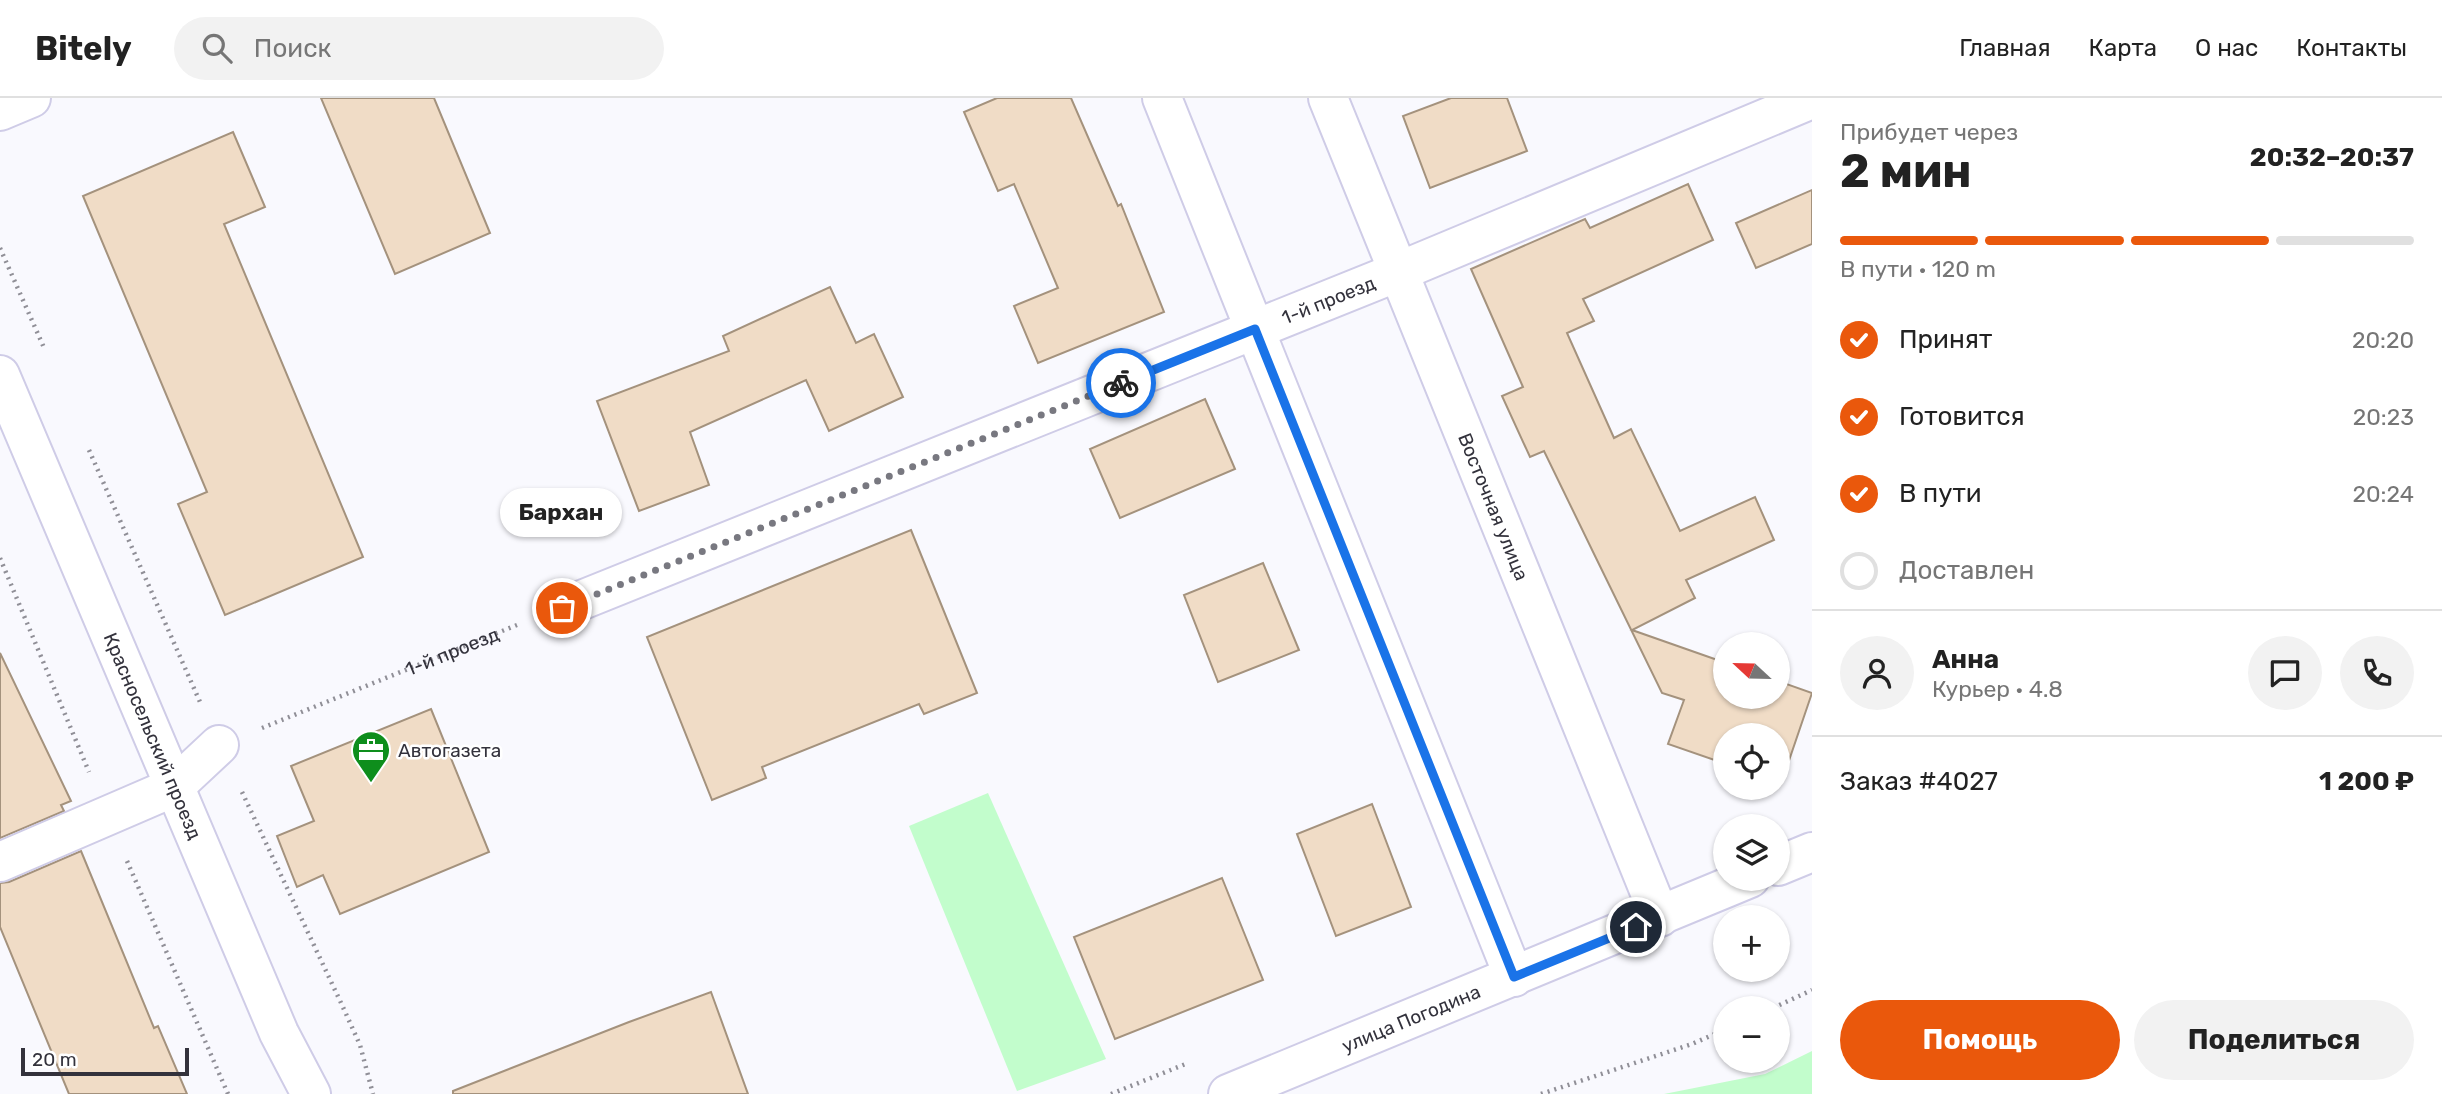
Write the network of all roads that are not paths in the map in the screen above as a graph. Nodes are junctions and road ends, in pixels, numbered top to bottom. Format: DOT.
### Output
graph roads {
  1 [pos="31,98"];
  2 [pos="1162,98"];
  3 [pos="1328,98"];
  4 [pos="1812,99"];
  5 [pos="0,111"];
  6 [pos="1400,271"];
  7 [pos="1255,329"];
  8 [pos="0,375"];
  9 [pos="562,608"];
  10 [pos="219,745"];
  11 [pos="174,787"];
  12 [pos="1812,852"];
  13 [pos="1790,861"];
  14 [pos="0,862"];
  15 [pos="1720,891"];
  16 [pos="1660,917"];
  17 [pos="1514,977"];
  18 [pos="311,1094"];
  19 [pos="1228,1094"];
  1 -- 5 [label="street"];
  2 -- 7 [label="street"];
  3 -- 6 [label="street, Восточная улица"];
  4 -- 6 [label="street, 1-й проезд"];
  6 -- 7 [label="street, 1-й проезд"];
  6 -- 16 [label="street, Восточная улица"];
  7 -- 9 [label="street, 1-й проезд"];
  7 -- 17 [label="street"];
  8 -- 11 [label="street, Красносельский проезд"];
  10 -- 11 [label="street"];
  11 -- 14 [label="street"];
  11 -- 18 [label="street, Красносельский проезд"];
  12 -- 13 [label="street"];
  15 -- 16 [label="street, улица Погодина"];
  16 -- 17 [label="street, улица Погодина"];
  17 -- 19 [label="street, улица Погодина"];
}
